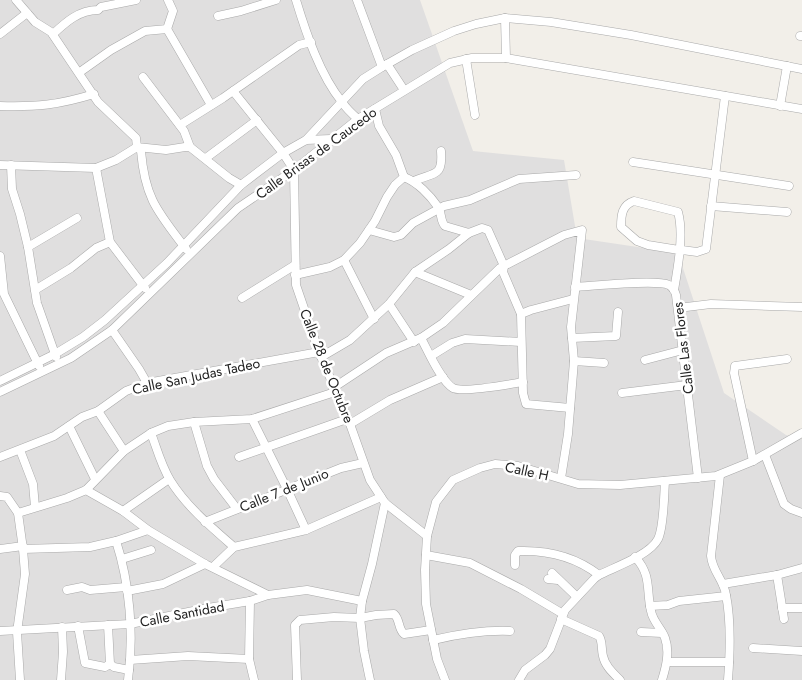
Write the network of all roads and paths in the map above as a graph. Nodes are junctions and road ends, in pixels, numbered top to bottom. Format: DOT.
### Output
graph roads {
  1 [pos="16,0"];
  2 [pos="136,0"];
  3 [pos="168,0"];
  4 [pos="276,0"];
  5 [pos="296,0"];
  6 [pos="357,0"];
  7 [pos="27,13"];
  8 [pos="218,16"];
  9 [pos="505,18"];
  10 [pos="167,29"];
  11 [pos="0,34"];
  12 [pos="53,34"];
  13 [pos="310,42"];
  14 [pos="506,58"];
  15 [pos="466,59"];
  16 [pos="384,66"];
  17 [pos="787,66"];
  18 [pos="802,69"];
  19 [pos="80,72"];
  20 [pos="143,77"];
  21 [pos="404,90"];
  22 [pos="233,91"];
  23 [pos="94,94"];
  24 [pos="725,96"];
  25 [pos="341,102"];
  26 [pos="211,105"];
  27 [pos="0,106"];
  28 [pos="780,106"];
  29 [pos="375,109"];
  30 [pos="802,109"];
  31 [pos="475,115"];
  32 [pos="358,119"];
  33 [pos="257,120"];
  34 [pos="180,125"];
  35 [pos="331,139"];
  36 [pos="306,140"];
  37 [pos="137,147"];
  38 [pos="190,147"];
  39 [pos="441,151"];
  40 [pos="283,152"];
  41 [pos="206,158"];
  42 [pos="633,162"];
  43 [pos="0,165"];
  44 [pos="11,165"];
  45 [pos="96,168"];
  46 [pos="294,170"];
  47 [pos="715,174"];
  48 [pos="576,175"];
  49 [pos="404,177"];
  50 [pos="414,181"];
  51 [pos="241,185"];
  52 [pos="790,186"];
  53 [pos="229,200"];
  54 [pos="711,206"];
  55 [pos="238,208"];
  56 [pos="439,208"];
  57 [pos="787,212"];
  58 [pos="77,218"];
  59 [pos="369,230"];
  60 [pos="468,233"];
  61 [pos="110,242"];
  62 [pos="184,245"];
  63 [pos="28,247"];
  64 [pos="679,250"];
  65 [pos="190,254"];
  66 [pos="0,256"];
  67 [pos="344,260"];
  68 [pos="295,264"];
  69 [pos="504,266"];
  70 [pos="415,272"];
  71 [pos="295,275"];
  72 [pos="144,286"];
  73 [pos="575,287"];
  74 [pos="35,290"];
  75 [pos="674,290"];
  76 [pos="150,293"];
  77 [pos="470,295"];
  78 [pos="242,298"];
  79 [pos="574,299"];
  80 [pos="389,304"];
  81 [pos="802,307"];
  82 [pos="678,308"];
  83 [pos="618,312"];
  84 [pos="521,314"];
  85 [pos="107,319"];
  86 [pos="374,319"];
  87 [pos="113,329"];
  88 [pos="572,338"];
  89 [pos="417,340"];
  90 [pos="521,342"];
  91 [pos="683,350"];
  92 [pos="55,354"];
  93 [pos="320,355"];
  94 [pos="431,356"];
  95 [pos="787,359"];
  96 [pos="645,360"];
  97 [pos="574,361"];
  98 [pos="38,363"];
  99 [pos="604,363"];
  100 [pos="59,364"];
  101 [pos="42,372"];
  102 [pos="443,377"];
  103 [pos="0,381"];
  104 [pos="523,382"];
  105 [pos="147,383"];
  106 [pos="687,385"];
  107 [pos="334,390"];
  108 [pos="0,392"];
  109 [pos="622,394"];
  110 [pos="570,408"];
  111 [pos="98,411"];
  112 [pos="252,419"];
  113 [pos="349,421"];
  114 [pos="194,422"];
  115 [pos="69,426"];
  116 [pos="151,433"];
  117 [pos="802,433"];
  118 [pos="266,447"];
  119 [pos="20,450"];
  120 [pos="124,451"];
  121 [pos="764,455"];
  122 [pos="0,457"];
  123 [pos="239,457"];
  124 [pos="753,461"];
  125 [pos="363,463"];
  126 [pos="720,475"];
  127 [pos="561,478"];
  128 [pos="698,478"];
  129 [pos="95,479"];
  130 [pos="169,479"];
  131 [pos="665,481"];
  132 [pos="288,489"];
  133 [pos="86,490"];
  134 [pos="0,496"];
  135 [pos="383,500"];
  136 [pos="36,507"];
  137 [pos="237,509"];
  138 [pos="123,511"];
  139 [pos="18,513"];
  140 [pos="802,513"];
  141 [pos="205,522"];
  142 [pos="148,530"];
  143 [pos="306,530"];
  144 [pos="427,536"];
  145 [pos="116,541"];
  146 [pos="23,547"];
  147 [pos="234,547"];
  148 [pos="0,549"];
  149 [pos="152,550"];
  150 [pos="426,555"];
  151 [pos="635,557"];
  152 [pos="122,559"];
  153 [pos="514,565"];
  154 [pos="209,566"];
  155 [pos="802,568"];
  156 [pos="599,574"];
  157 [pos="777,575"];
  158 [pos="550,576"];
  159 [pos="723,584"];
  160 [pos="127,589"];
  161 [pos="68,590"];
  162 [pos="268,595"];
  163 [pos="726,596"];
  164 [pos="576,597"];
  165 [pos="250,601"];
  166 [pos="362,601"];
  167 [pos="650,606"];
  168 [pos="782,608"];
  169 [pos="802,608"];
  170 [pos="562,617"];
  171 [pos="360,618"];
  172 [pos="784,619"];
  173 [pos="130,624"];
  174 [pos="108,625"];
  175 [pos="78,626"];
  176 [pos="62,627"];
  177 [pos="431,630"];
  178 [pos="510,630"];
  179 [pos="0,632"];
  180 [pos="17,632"];
  181 [pos="641,632"];
  182 [pos="662,634"];
  183 [pos="433,640"];
  184 [pos="753,648"];
  185 [pos="802,651"];
  186 [pos="249,659"];
  187 [pos="130,660"];
  188 [pos="667,662"];
  189 [pos="729,662"];
  190 [pos="110,664"];
  191 [pos="129,670"];
  192 [pos="20,680"];
  193 [pos="62,680"];
  194 [pos="128,680"];
  195 [pos="254,680"];
  196 [pos="296,680"];
  197 [pos="370,680"];
  198 [pos="445,680"];
  199 [pos="519,680"];
  200 [pos="620,680"];
  201 [pos="662,680"];
  202 [pos="728,680"];
  1 -- 7 [label="street"];
  2 -- 12 [label="street"];
  3 -- 10 [label="street"];
  4 -- 8 [label="street"];
  5 -- 13 [label="street"];
  6 -- 16 [label="street"];
  7 -- 11 [label="street"];
  7 -- 12 [label="street"];
  9 -- 14 [label="street"];
  9 -- 16 [label="street"];
  9 -- 17 [label="street"];
  10 -- 19 [label="street"];
  10 -- 26 [label="street"];
  12 -- 19 [label="street"];
  13 -- 22 [label="street"];
  13 -- 25 [label="street"];
  14 -- 15 [label="street, Calle Brisas de Caucedo"];
  14 -- 24 [label="street, Calle Brisas de Caucedo"];
  15 -- 21 [label="street, Calle Brisas de Caucedo"];
  15 -- 31 [label="street"];
  16 -- 21 [label="street"];
  16 -- 25 [label="street"];
  17 -- 18 [label="street"];
  17 -- 28 [label="street"];
  19 -- 23 [label="street"];
  20 -- 34 [label="street"];
  21 -- 29 [label="street, Calle Brisas de Caucedo"];
  22 -- 26 [label="street"];
  22 -- 33 [label="street"];
  23 -- 27 [label="street"];
  23 -- 37 [label="street"];
  24 -- 28 [label="street, Calle Brisas de Caucedo"];
  24 -- 47 [label="street"];
  25 -- 32 [label="street"];
  25 -- 36 [label="street"];
  26 -- 34 [label="street"];
  28 -- 30 [label="street, Calle Brisas de Caucedo"];
  29 -- 32 [label="street, Calle Brisas de Caucedo"];
  29 -- 49 [label="street"];
  32 -- 35 [label="street, Calle Brisas de Caucedo"];
  33 -- 40 [label="street"];
  33 -- 41 [label="street"];
  34 -- 38 [label="street"];
  35 -- 36 [label="street"];
  35 -- 46 [label="street, Calle Brisas de Caucedo"];
  36 -- 40 [label="street"];
  37 -- 38 [label="street"];
  37 -- 45 [label="street"];
  37 -- 62 [label="street"];
  38 -- 41 [label="street"];
  39 -- 50 [label="street"];
  40 -- 46 [label="street"];
  40 -- 51 [label="street"];
  41 -- 51 [label="street"];
  42 -- 47 [label="street"];
  43 -- 44 [label="street"];
  44 -- 45 [label="street"];
  44 -- 63 [label="street"];
  45 -- 61 [label="street"];
  46 -- 55 [label="street, Calle Brisas de Caucedo"];
  46 -- 68 [label="street, Calle 28 de Octubre"];
  47 -- 52 [label="street"];
  47 -- 54 [label="street"];
  48 -- 56 [label="street"];
  49 -- 50 [label="street"];
  49 -- 59 [label="street"];
  50 -- 56 [label="street"];
  51 -- 53 [label="street"];
  53 -- 55 [label="street"];
  53 -- 62 [label="street"];
  54 -- 57 [label="street"];
  54 -- 64 [label="street"];
  55 -- 65 [label="street, Calle Brisas de Caucedo"];
  56 -- 59 [label="street"];
  56 -- 60 [label="street"];
  58 -- 63 [label="street"];
  59 -- 67 [label="street"];
  60 -- 69 [label="street"];
  60 -- 70 [label="street, Calle San Judas Tadeo"];
  61 -- 72 [label="street"];
  61 -- 74 [label="street"];
  62 -- 65 [label="street"];
  62 -- 72 [label="street"];
  63 -- 74 [label="street"];
  64 -- 64 [label="street"];
  64 -- 75 [label="street"];
  65 -- 76 [label="street, Calle Brisas de Caucedo"];
  66 -- 98 [label="street"];
  67 -- 71 [label="street"];
  67 -- 86 [label="street"];
  68 -- 71 [label="street, Calle 28 de Octubre"];
  68 -- 78 [label="street"];
  69 -- 73 [label="street"];
  69 -- 77 [label="street"];
  69 -- 84 [label="street"];
  70 -- 77 [label="street"];
  70 -- 80 [label="street, Calle San Judas Tadeo"];
  71 -- 93 [label="street, Calle 28 de Octubre"];
  72 -- 76 [label="street"];
  72 -- 85 [label="street"];
  73 -- 75 [label="street, Calle Las Flores"];
  73 -- 79 [label="street"];
  74 -- 92 [label="street"];
  75 -- 82 [label="street, Calle Las Flores"];
  76 -- 87 [label="street, Calle Brisas de Caucedo"];
  77 -- 89 [label="street"];
  79 -- 84 [label="street"];
  79 -- 88 [label="street"];
  80 -- 86 [label="street, Calle San Judas Tadeo"];
  80 -- 89 [label="street"];
  81 -- 82 [label="street"];
  82 -- 91 [label="street, Calle Las Flores"];
  83 -- 88 [label="street"];
  84 -- 90 [label="street"];
  85 -- 87 [label="street"];
  85 -- 92 [label="street"];
  86 -- 93 [label="street, Calle San Judas Tadeo"];
  87 -- 100 [label="street, Calle Brisas de Caucedo"];
  87 -- 105 [label="street"];
  88 -- 97 [label="street"];
  89 -- 94 [label="street"];
  89 -- 107 [label="street"];
  90 -- 94 [label="street"];
  90 -- 104 [label="street"];
  91 -- 96 [label="street"];
  91 -- 106 [label="street, Calle Las Flores"];
  92 -- 98 [label="street"];
  92 -- 100 [label="street"];
  93 -- 105 [label="street, Calle San Judas Tadeo"];
  93 -- 107 [label="street, Calle 28 de Octubre"];
  94 -- 102 [label="street"];
  95 -- 124 [label="street"];
  97 -- 99 [label="street"];
  97 -- 110 [label="street"];
  98 -- 101 [label="street"];
  98 -- 103 [label="street"];
  100 -- 101 [label="street, Calle Brisas de Caucedo"];
  101 -- 108 [label="street, Calle Brisas de Caucedo"];
  102 -- 104 [label="street"];
  102 -- 113 [label="street"];
  104 -- 110 [label="street"];
  105 -- 111 [label="street, Calle San Judas Tadeo"];
  106 -- 109 [label="street"];
  106 -- 128 [label="street, Calle Las Flores"];
  107 -- 112 [label="street"];
  107 -- 113 [label="street, Calle 28 de Octubre"];
  110 -- 127 [label="street"];
  111 -- 115 [label="street, Calle San Judas Tadeo"];
  111 -- 120 [label="street"];
  112 -- 114 [label="street"];
  112 -- 118 [label="street"];
  113 -- 118 [label="street"];
  113 -- 125 [label="street, Calle 28 de Octubre"];
  114 -- 116 [label="street"];
  114 -- 137 [label="street"];
  115 -- 119 [label="street, Calle San Judas Tadeo"];
  115 -- 129 [label="street"];
  116 -- 120 [label="street"];
  116 -- 130 [label="street"];
  117 -- 121 [label="street, Calle H"];
  118 -- 123 [label="street"];
  118 -- 132 [label="street"];
  119 -- 122 [label="street, Calle San Judas Tadeo"];
  119 -- 136 [label="street"];
  120 -- 129 [label="street"];
  121 -- 124 [label="street, Calle H"];
  121 -- 140 [label="street"];
  124 -- 126 [label="street, Calle H"];
  125 -- 132 [label="street, Calle 7 de Junio"];
  125 -- 135 [label="street, Calle 28 de Octubre"];
  126 -- 128 [label="street, Calle H"];
  126 -- 159 [label="street"];
  127 -- 131 [label="street, Calle H"];
  127 -- 144 [label="street, Calle H"];
  128 -- 131 [label="street, Calle H"];
  129 -- 133 [label="street"];
  130 -- 138 [label="street"];
  130 -- 141 [label="street"];
  131 -- 151 [label="street"];
  132 -- 137 [label="street, Calle 7 de Junio"];
  132 -- 143 [label="street"];
  133 -- 136 [label="street"];
  133 -- 138 [label="street"];
  134 -- 139 [label="street"];
  135 -- 143 [label="street"];
  135 -- 144 [label="street, Calle 28 de Octubre"];
  135 -- 166 [label="street"];
  136 -- 139 [label="street"];
  137 -- 141 [label="street, Calle 7 de Junio"];
  138 -- 142 [label="street"];
  139 -- 146 [label="street"];
  141 -- 147 [label="street"];
  142 -- 145 [label="street"];
  142 -- 154 [label="street"];
  143 -- 147 [label="street"];
  144 -- 150 [label="street, Calle H"];
  145 -- 146 [label="street"];
  145 -- 152 [label="street"];
  146 -- 148 [label="street"];
  146 -- 180 [label="street"];
  147 -- 154 [label="street"];
  149 -- 152 [label="street"];
  150 -- 170 [label="street"];
  150 -- 177 [label="street, Calle H"];
  151 -- 156 [label="street"];
  151 -- 167 [label="street"];
  152 -- 160 [label="street"];
  153 -- 156 [label="street"];
  154 -- 160 [label="street"];
  154 -- 162 [label="street"];
  155 -- 157 [label="street"];
  156 -- 164 [label="street"];
  157 -- 159 [label="street"];
  157 -- 168 [label="street"];
  158 -- 164 [label="street"];
  159 -- 163 [label="street"];
  160 -- 161 [label="street"];
  160 -- 173 [label="street"];
  162 -- 165 [label="street, Calle Santidad"];
  162 -- 166 [label="street, Calle Santidad"];
  163 -- 167 [label="street"];
  163 -- 189 [label="street"];
  164 -- 170 [label="street"];
  165 -- 173 [label="street, Calle Santidad"];
  165 -- 186 [label="street"];
  166 -- 171 [label="street"];
  167 -- 182 [label="street"];
  168 -- 169 [label="street"];
  168 -- 172 [label="street"];
  170 -- 199 [label="street"];
  170 -- 200 [label="street"];
  171 -- 177 [label="street"];
  171 -- 196 [label="street"];
  171 -- 197 [label="street"];
  173 -- 174 [label="street, Calle Santidad"];
  173 -- 187 [label="street"];
  174 -- 175 [label="street, Calle Santidad"];
  174 -- 190 [label="street"];
  175 -- 176 [label="street, Calle Santidad"];
  175 -- 190 [label="street"];
  176 -- 180 [label="street, Calle Santidad"];
  176 -- 193 [label="street"];
  177 -- 183 [label="street, Calle H"];
  178 -- 183 [label="street"];
  179 -- 180 [label="street, Calle Santidad"];
  180 -- 192 [label="street"];
  181 -- 182 [label="street"];
  182 -- 188 [label="street"];
  183 -- 198 [label="street, Calle H"];
  184 -- 185 [label="street"];
  186 -- 187 [label="street"];
  186 -- 195 [label="street"];
  187 -- 191 [label="street"];
  188 -- 189 [label="street"];
  188 -- 201 [label="street"];
  189 -- 202 [label="street"];
  190 -- 191 [label="street"];
  191 -- 194 [label="street"];
}
